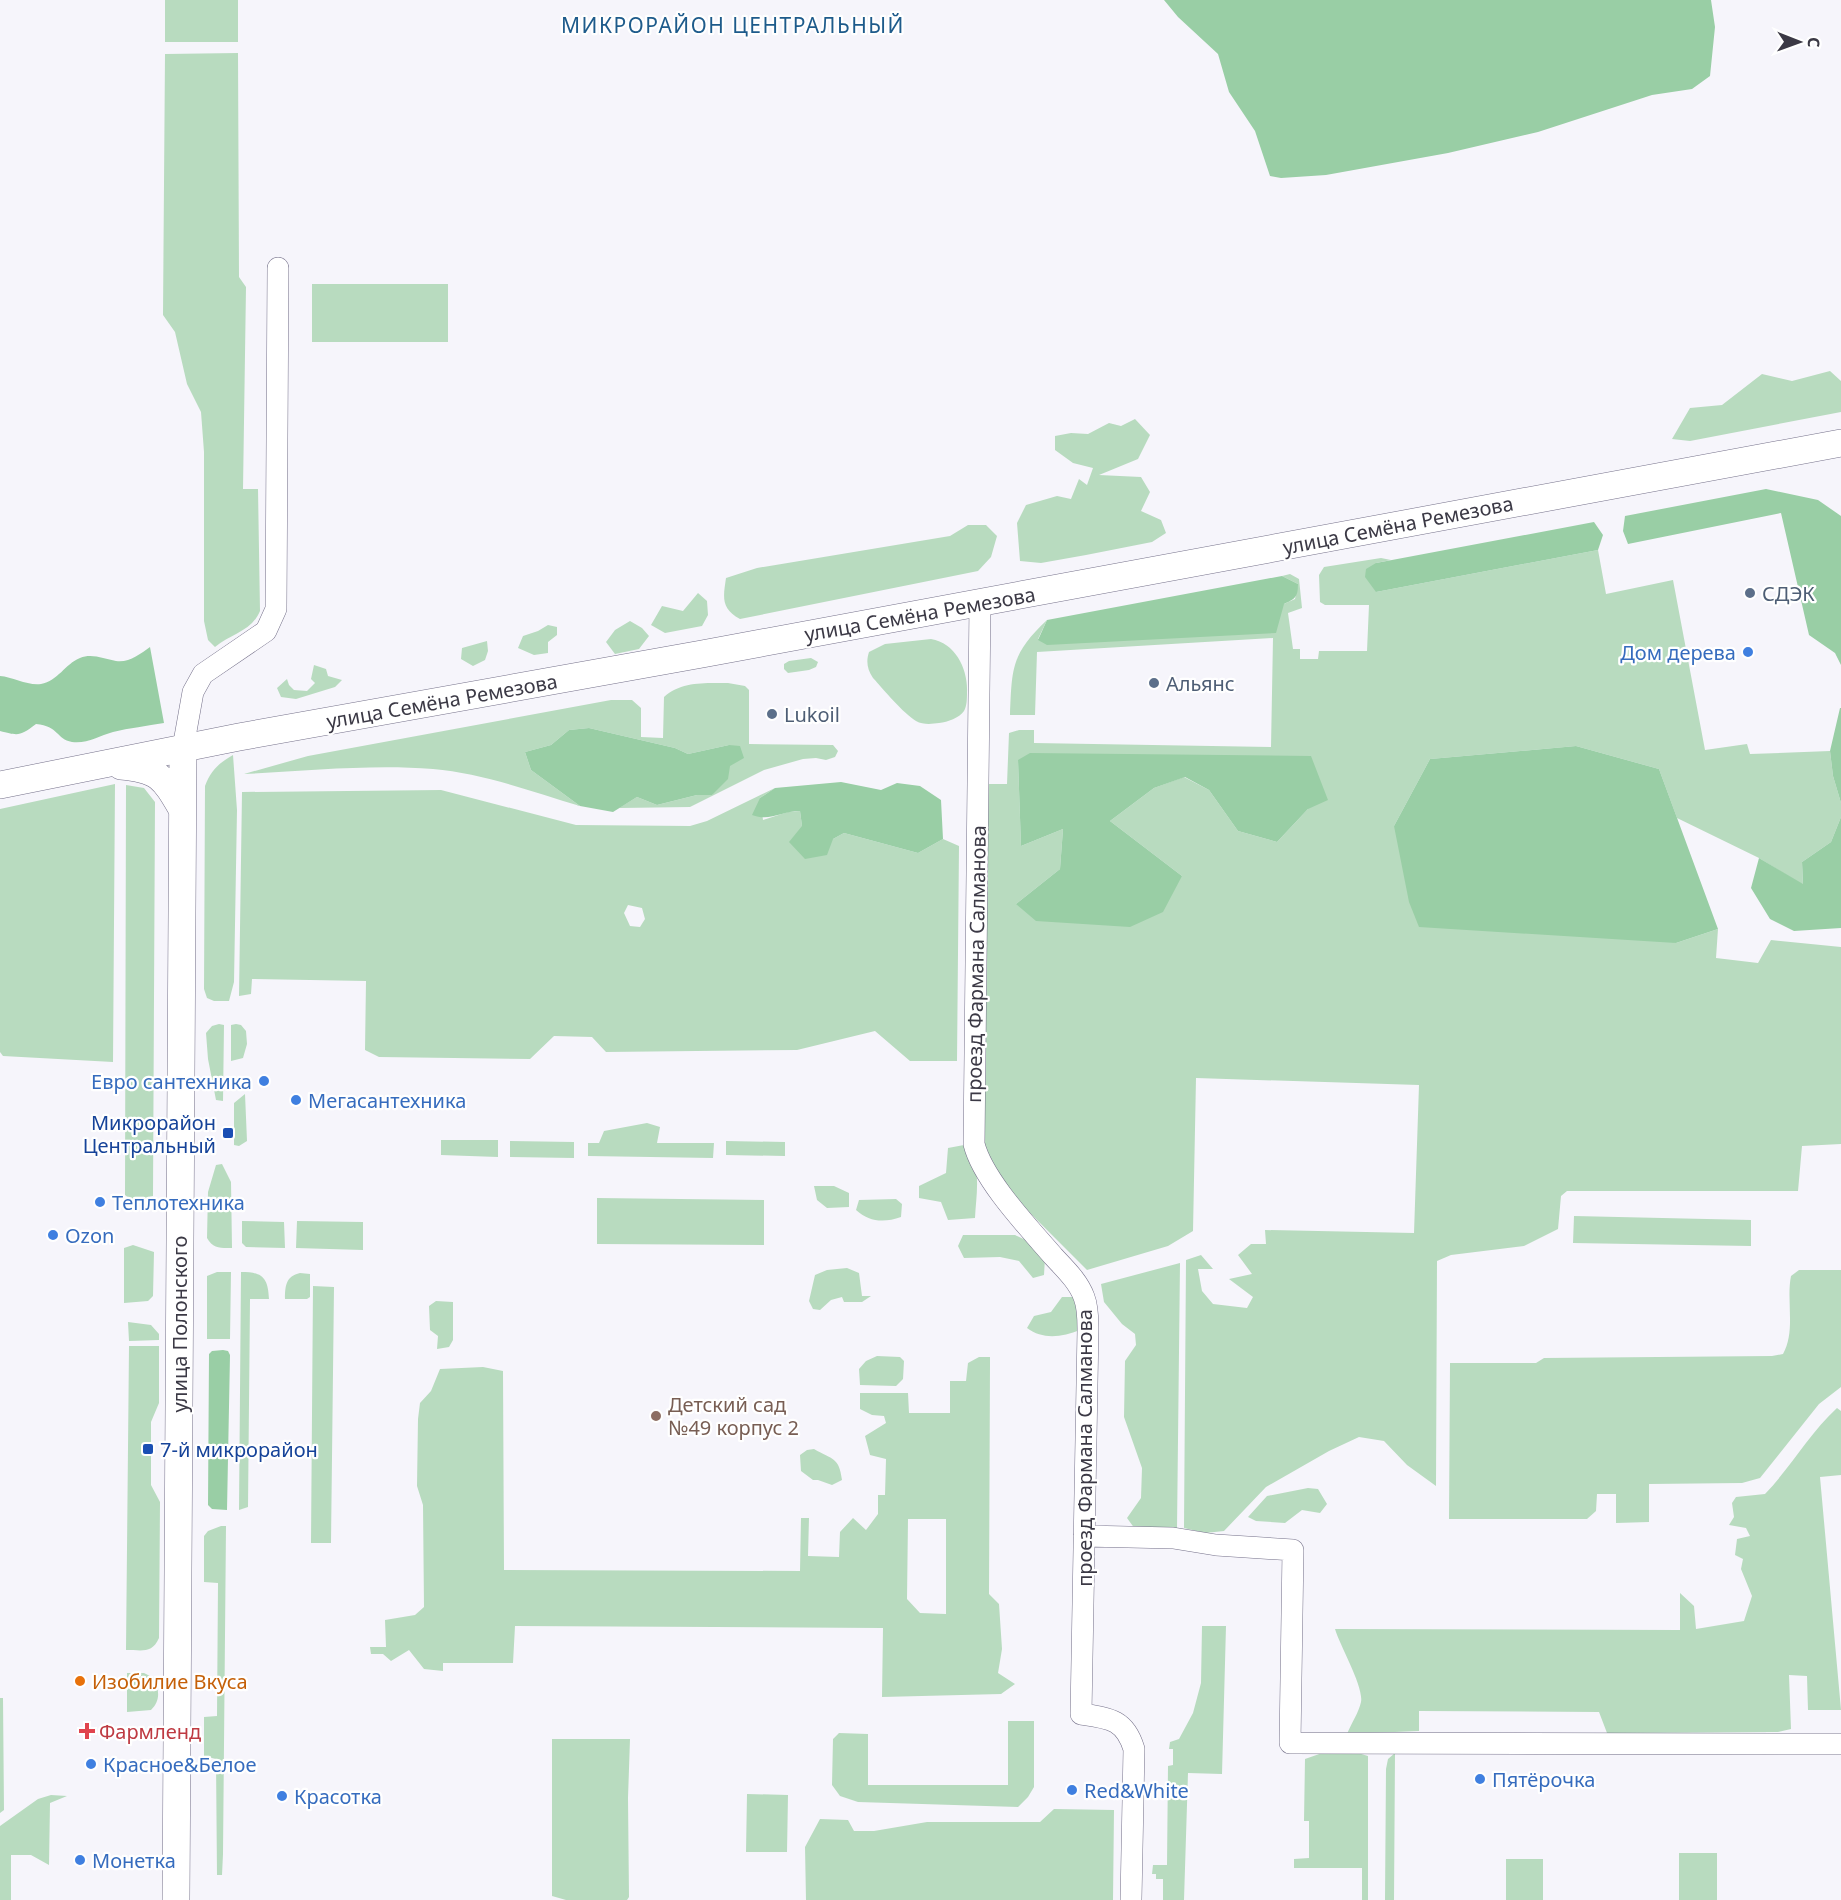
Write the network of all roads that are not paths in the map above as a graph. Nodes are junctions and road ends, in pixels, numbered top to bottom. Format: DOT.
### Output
graph roads {
  1 [pos="278,268"];
  2 [pos="1841,443"];
  3 [pos="980,603"];
  4 [pos="239,737"];
  5 [pos="183,748"];
  6 [pos="99,765"];
  7 [pos="0,785"];
  8 [pos="182,809"];
  9 [pos="1084,1536"];
  10 [pos="1841,1744"];
  11 [pos="176,1900"];
  12 [pos="1131,1900"];
  1 -- 5 [label="street"];
  2 -- 3 [label="main road, улица Семёна Ремезова"];
  3 -- 4 [label="main road, улица Семёна Ремезова"];
  3 -- 9 [label="street, проезд Фармана Салманова"];
  4 -- 5 [label="main road, улица Семёна Ремезова"];
  4 -- 8 [label="main road"];
  5 -- 6 [label="main road, улица Семёна Ремезова"];
  5 -- 8 [label="main road, улица Полонского"];
  6 -- 7 [label="main road, улица Семёна Ремезова"];
  6 -- 8 [label="main road"];
  8 -- 11 [label="main road, улица Полонского"];
  9 -- 10 [label="street"];
  9 -- 12 [label="street, проезд Фармана Салманова"];
}
